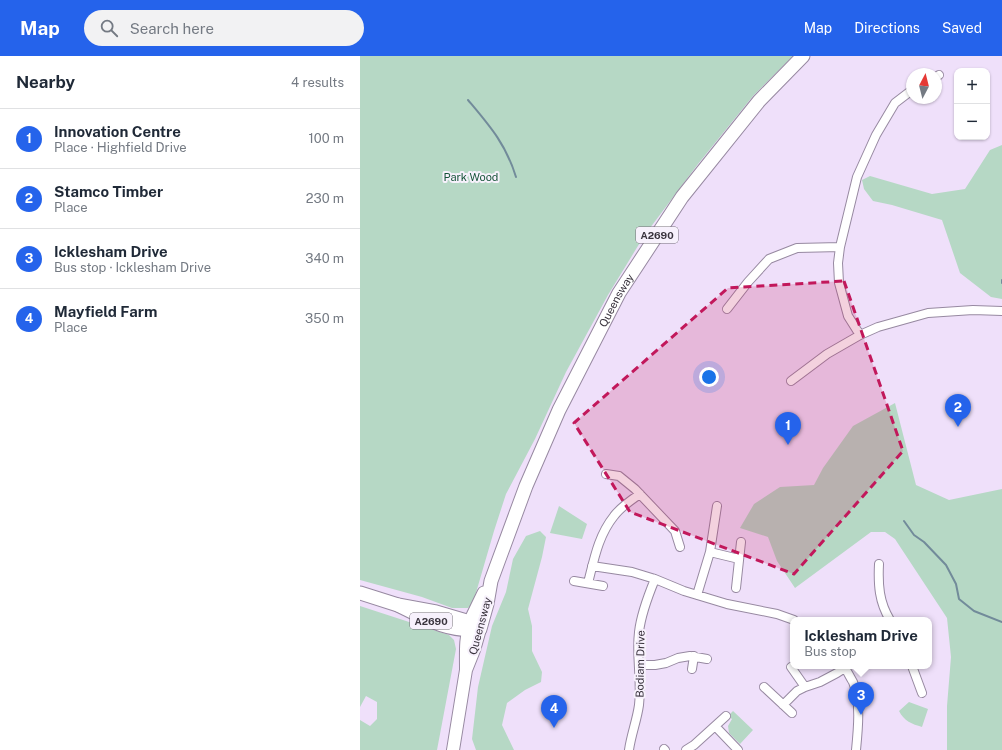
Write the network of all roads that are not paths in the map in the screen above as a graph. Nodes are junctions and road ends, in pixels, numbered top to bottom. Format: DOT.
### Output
graph roads {
  1 [pos="803,56"];
  2 [pos="906,94"];
  3 [pos="840,247"];
  4 [pos="726,309"];
  5 [pos="1002,312"];
  6 [pos="860,335"];
  7 [pos="791,381"];
  8 [pos="606,474"];
  9 [pos="640,494"];
  10 [pos="716,506"];
  11 [pos="741,542"];
  12 [pos="680,547"];
  13 [pos="710,552"];
  14 [pos="739,559"];
  15 [pos="880,564"];
  16 [pos="592,566"];
  17 [pos="655,579"];
  18 [pos="574,581"];
  19 [pos="588,583"];
  20 [pos="739,584"];
  21 [pos="603,586"];
  22 [pos="360,593"];
  23 [pos="697,595"];
  24 [pos="888,617"];
  25 [pos="790,619"];
  26 [pos="472,627"];
  27 [pos="694,656"];
  28 [pos="707,659"];
  29 [pos="640,665"];
  30 [pos="692,669"];
  31 [pos="792,669"];
  32 [pos="842,669"];
  33 [pos="846,669"];
  34 [pos="913,669"];
  35 [pos="764,687"];
  36 [pos="805,687"];
  37 [pos="922,693"];
  38 [pos="783,705"];
  39 [pos="792,713"];
  40 [pos="726,716"];
  41 [pos="715,726"];
  42 [pos="453,750"];
  43 [pos="629,750"];
  44 [pos="686,750"];
  45 [pos="738,750"];
  46 [pos="856,750"];
  1 -- 26 [label="main road, Queensway / A2690"];
  2 -- 3 [label="street"];
  3 -- 4 [label="street"];
  3 -- 6 [label="street"];
  5 -- 6 [label="street"];
  6 -- 7 [label="street"];
  8 -- 9 [label="street"];
  9 -- 12 [label="street"];
  9 -- 16 [label="street"];
  10 -- 13 [label="street"];
  11 -- 14 [label="street"];
  13 -- 14 [label="street"];
  13 -- 23 [label="street"];
  14 -- 20 [label="street"];
  15 -- 24 [label="street"];
  16 -- 17 [label="street"];
  16 -- 19 [label="street"];
  17 -- 23 [label="street"];
  17 -- 29 [label="street, Bodiam Drive"];
  18 -- 19 [label="street"];
  19 -- 21 [label="street"];
  22 -- 26 [label="main road, A2690"];
  23 -- 25 [label="street"];
  26 -- 42 [label="main road, Queensway"];
  27 -- 28 [label="street"];
  27 -- 29 [label="street"];
  27 -- 30 [label="street"];
  29 -- 43 [label="street, Bodiam Drive"];
  31 -- 36 [label="street"];
  32 -- 36 [label="street"];
  33 -- 46 [label="street"];
  34 -- 37 [label="street"];
  35 -- 38 [label="street"];
  36 -- 38 [label="street"];
  38 -- 39 [label="street"];
  40 -- 41 [label="street"];
  41 -- 44 [label="street"];
  41 -- 45 [label="street"];
}
